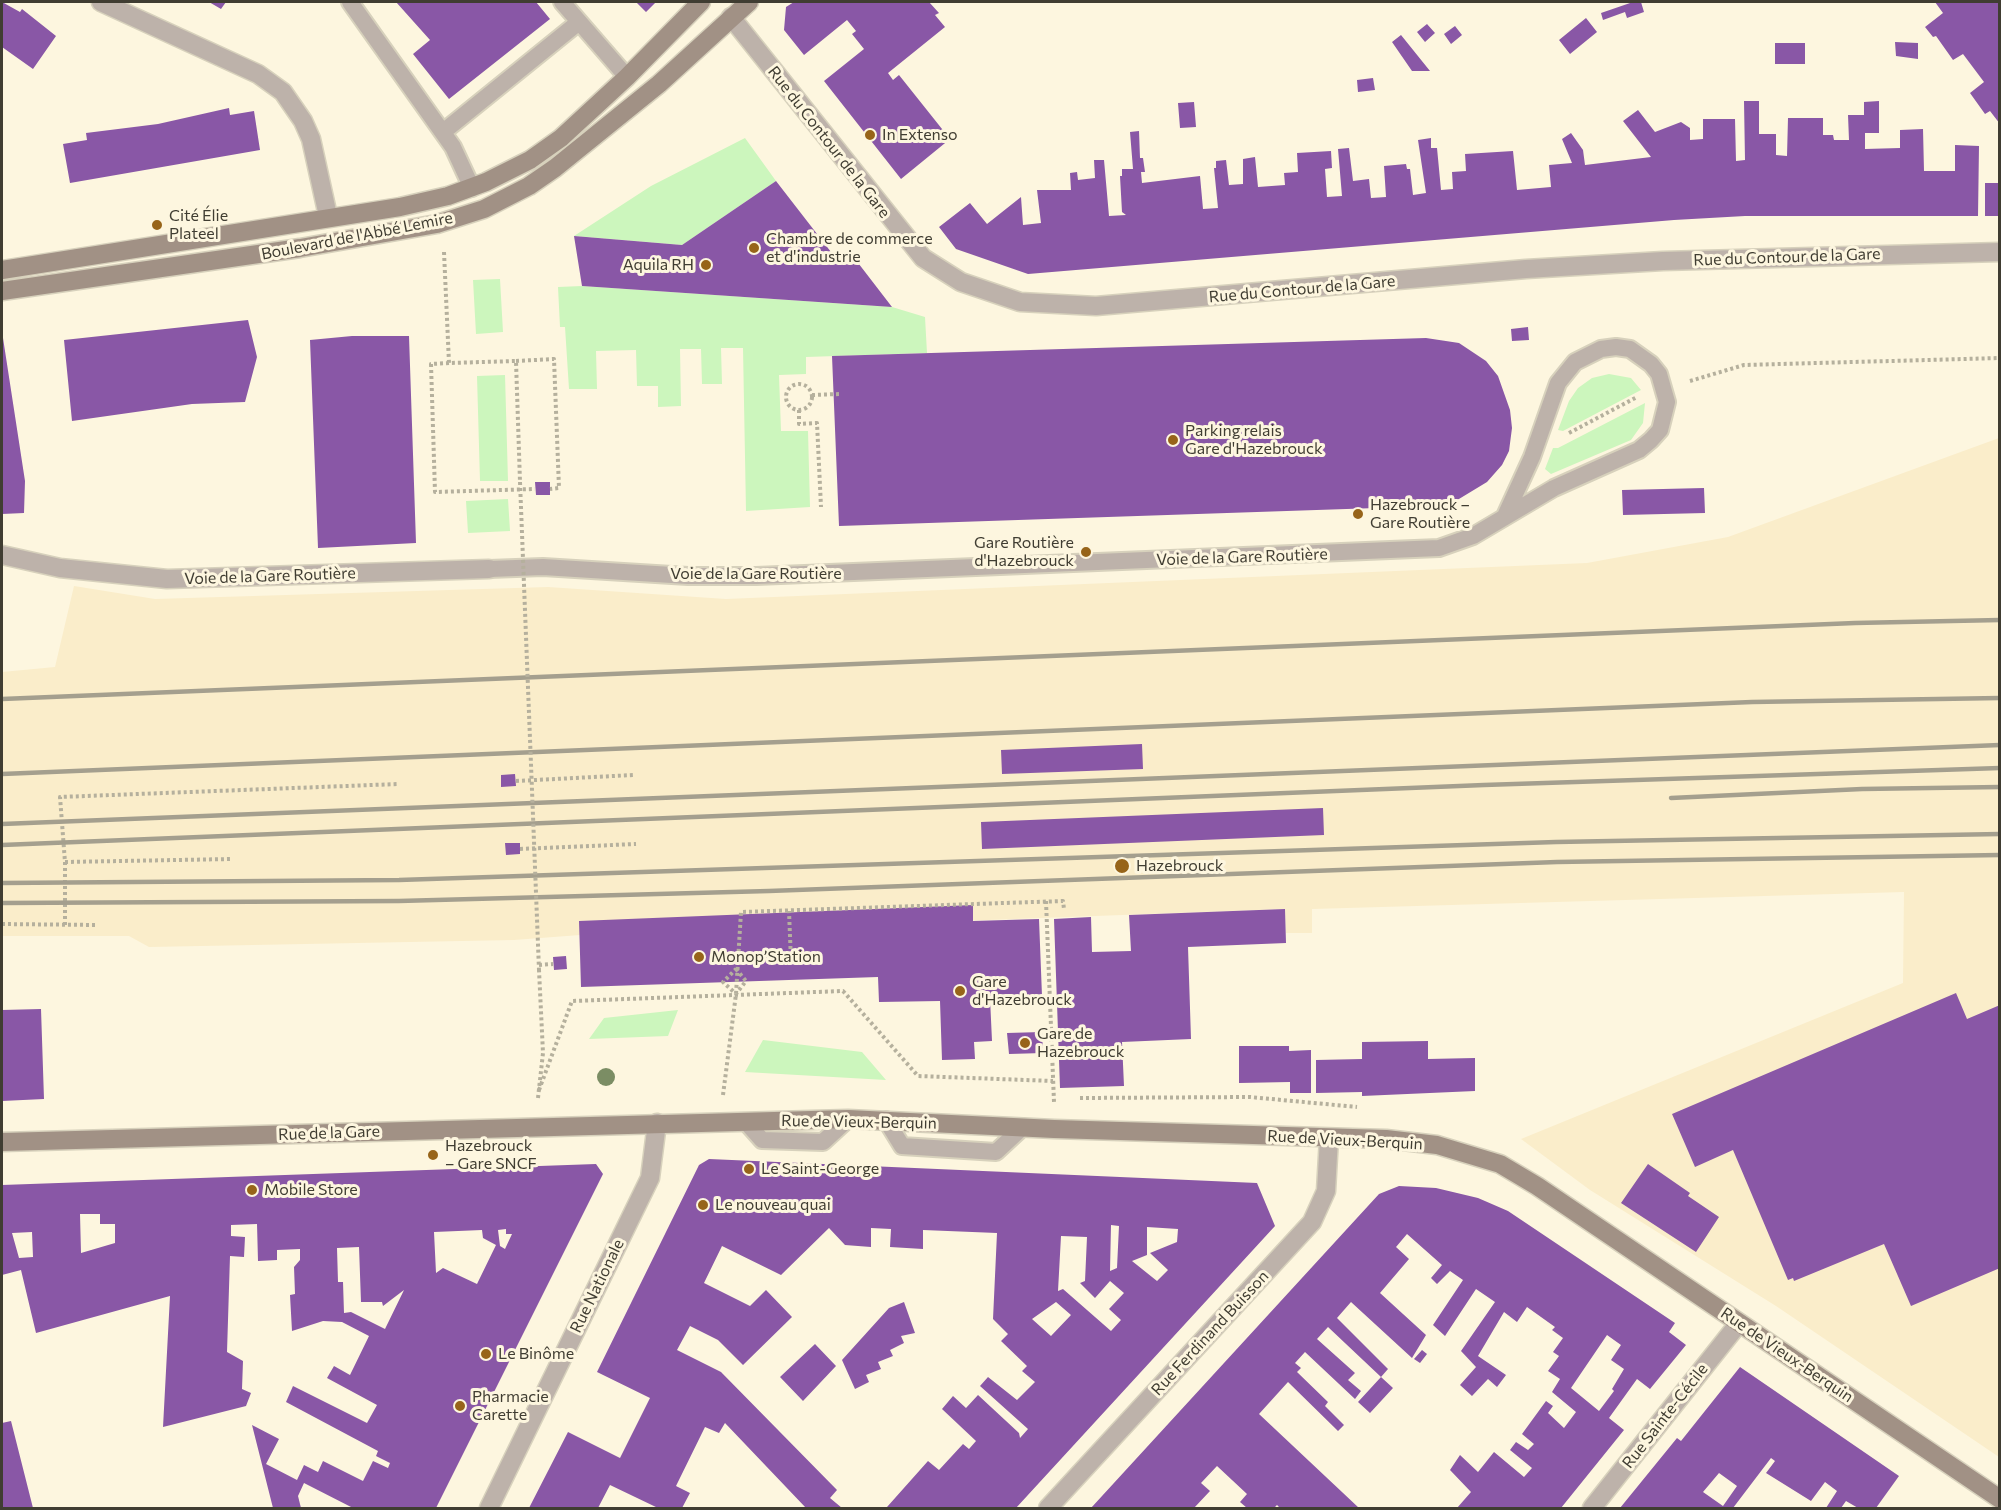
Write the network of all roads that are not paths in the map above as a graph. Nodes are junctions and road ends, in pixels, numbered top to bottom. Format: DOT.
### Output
graph roads {
  1 [pos="101,2"];
  2 [pos="350,2"];
  3 [pos="562,2"];
  4 [pos="701,2"];
  5 [pos="749,2"];
  6 [pos="731,17"];
  7 [pos="579,22"];
  8 [pos="627,77"];
  9 [pos="443,132"];
  10 [pos="472,188"];
  11 [pos="328,216"];
  12 [pos="2000,252"];
  13 [pos="2,270"];
  14 [pos="2,291"];
  15 [pos="1505,516"];
  16 [pos="2,555"];
  17 [pos="489,569"];
  18 [pos="886,1120"];
  19 [pos="657,1123"];
  20 [pos="1023,1127"];
  21 [pos="1329,1138"];
  22 [pos="2,1142"];
  23 [pos="1739,1323"];
  24 [pos="1996,1502"];
  25 [pos="489,1509"];
  26 [pos="1048,1509"];
  27 [pos="1592,1509"];
  1 -- 11 [label="street"];
  2 -- 9 [label="lane"];
  3 -- 7 [label="lane"];
  4 -- 8 [label="street, Boulevard de l'Abbé Lemire"];
  5 -- 6 [label="street, Boulevard de l'Abbé Lemire"];
  6 -- 12 [label="street, Rue du Contour de la Gare"];
  6 -- 14 [label="street, Boulevard de l'Abbé Lemire"];
  7 -- 8 [label="lane"];
  7 -- 9 [label="lane"];
  8 -- 10 [label="street, Boulevard de l'Abbé Lemire"];
  9 -- 10 [label="lane"];
  10 -- 11 [label="street, Boulevard de l'Abbé Lemire"];
  11 -- 13 [label="street, Boulevard de l'Abbé Lemire"];
  15 -- 15 [label="lane, Voie de la Gare Routière"];
  15 -- 17 [label="lane, Voie de la Gare Routière"];
  16 -- 17 [label="street, Voie de la Gare Routière"];
  18 -- 19 [label="street, Rue de Vieux-Berquin"];
  18 -- 20 [label="street, Rue de Vieux-Berquin"];
  18 -- 20 [label="lane"];
  19 -- 22 [label="street, Rue de la Gare"];
  19 -- 25 [label="street, Rue Nationale"];
  20 -- 21 [label="street, Rue de Vieux-Berquin"];
  21 -- 23 [label="street, Rue de Vieux-Berquin"];
  21 -- 26 [label="street, Rue Ferdinand Buisson"];
  23 -- 24 [label="street, Rue de Vieux-Berquin"];
  23 -- 27 [label="street, Rue Sainte-Cécile"];
}
